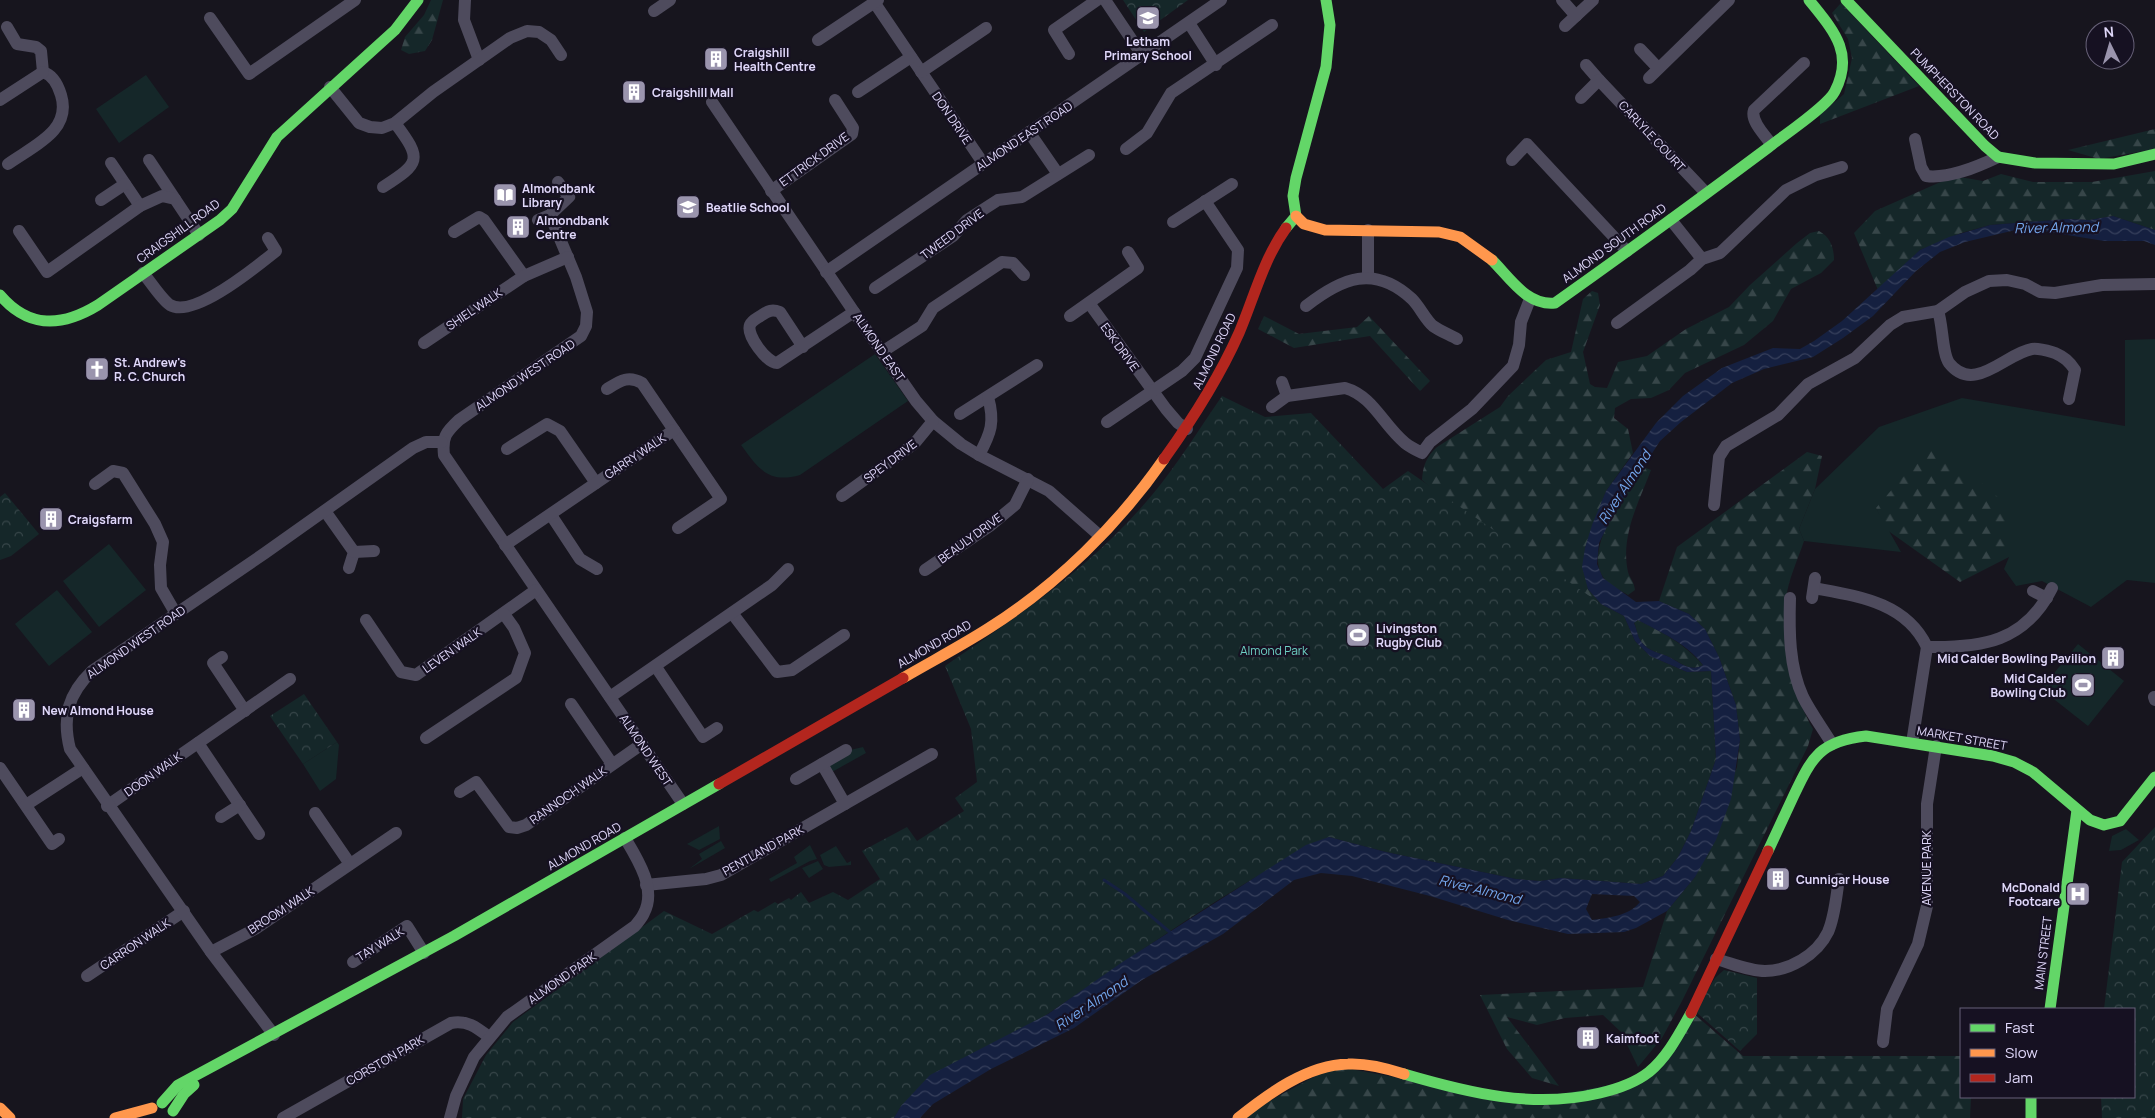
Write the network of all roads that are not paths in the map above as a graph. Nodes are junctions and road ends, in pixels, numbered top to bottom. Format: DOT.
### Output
graph roads {
  1 [pos="355,0"];
  2 [pos="418,0"];
  3 [pos="465,0"];
  4 [pos="670,0"];
  5 [pos="1097,0"];
  6 [pos="1105,0"];
  7 [pos="1222,0"];
  8 [pos="1326,0"];
  9 [pos="1562,0"];
  10 [pos="1593,0"];
  11 [pos="1729,0"];
  12 [pos="1809,0"];
  13 [pos="1846,0"];
  14 [pos="876,1"];
  15 [pos="654,11"];
  16 [pos="1576,16"];
  17 [pos="210,18"];
  18 [pos="1189,22"];
  19 [pos="1272,25"];
  20 [pos="1565,26"];
  21 [pos="6,27"];
  22 [pos="986,28"];
  23 [pos="818,40"];
  24 [pos="1640,49"];
  25 [pos="1069,54"];
  26 [pos="561,55"];
  27 [pos="1142,55"];
  28 [pos="911,56"];
  29 [pos="479,60"];
  30 [pos="1804,63"];
  31 [pos="1216,64"];
  32 [pos="1586,65"];
  33 [pos="1658,68"];
  34 [pos="43,72"];
  35 [pos="921,72"];
  36 [pos="1649,78"];
  37 [pos="1599,80"];
  38 [pos="330,87"];
  39 [pos="858,92"];
  40 [pos="1581,98"];
  41 [pos="0,100"];
  42 [pos="835,100"];
  43 [pos="712,102"];
  44 [pos="395,123"];
  45 [pos="1029,132"];
  46 [pos="1915,139"];
  47 [pos="1771,144"];
  48 [pos="1126,149"];
  49 [pos="2155,154"];
  50 [pos="1089,155"];
  51 [pos="1998,157"];
  52 [pos="150,160"];
  53 [pos="1512,160"];
  54 [pos="111,163"];
  55 [pos="983,163"];
  56 [pos="8,164"];
  57 [pos="1842,167"];
  58 [pos="1058,174"];
  59 [pos="558,182"];
  60 [pos="124,184"];
  61 [pos="1232,184"];
  62 [pos="383,187"];
  63 [pos="770,191"];
  64 [pos="1706,193"];
  65 [pos="175,199"];
  66 [pos="101,200"];
  67 [pos="1205,201"];
  68 [pos="140,206"];
  69 [pos="1296,216"];
  70 [pos="1671,220"];
  71 [pos="1173,222"];
  72 [pos="1368,230"];
  73 [pos="19,231"];
  74 [pos="454,232"];
  75 [pos="199,235"];
  76 [pos="268,238"];
  77 [pos="1627,250"];
  78 [pos="1128,252"];
  79 [pos="568,257"];
  80 [pos="1702,259"];
  81 [pos="826,272"];
  82 [pos="143,273"];
  83 [pos="1024,275"];
  84 [pos="524,276"];
  85 [pos="1368,277"];
  86 [pos="2155,284"];
  87 [pos="875,288"];
  88 [pos="0,295"];
  89 [pos="1530,299"];
  90 [pos="1089,303"];
  91 [pos="1306,306"];
  92 [pos="1938,311"];
  93 [pos="854,312"];
  94 [pos="1070,316"];
  95 [pos="1617,323"];
  96 [pos="1457,339"];
  97 [pos="424,343"];
  98 [pos="803,347"];
  99 [pos="882,352"];
  100 [pos="1037,365"];
  101 [pos="1282,382"];
  102 [pos="607,389"];
  103 [pos="1152,390"];
  104 [pos="1287,396"];
  105 [pos="988,397"];
  106 [pos="2069,399"];
  107 [pos="1272,407"];
  108 [pos="960,414"];
  109 [pos="933,421"];
  110 [pos="1107,422"];
  111 [pos="1186,429"];
  112 [pos="674,430"];
  113 [pos="442,442"];
  114 [pos="507,449"];
  115 [pos="979,455"];
  116 [pos="1028,479"];
  117 [pos="596,483"];
  118 [pos="95,484"];
  119 [pos="842,496"];
  120 [pos="1714,505"];
  121 [pos="325,511"];
  122 [pos="551,515"];
  123 [pos="678,528"];
  124 [pos="1100,536"];
  125 [pos="505,545"];
  126 [pos="374,551"];
  127 [pos="354,552"];
  128 [pos="349,568"];
  129 [pos="788,569"];
  130 [pos="598,570"];
  131 [pos="925,570"];
  132 [pos="1814,588"];
  133 [pos="536,590"];
  134 [pos="2033,591"];
  135 [pos="1790,598"];
  136 [pos="732,613"];
  137 [pos="176,614"];
  138 [pos="504,614"];
  139 [pos="366,620"];
  140 [pos="844,635"];
  141 [pos="1927,647"];
  142 [pos="222,657"];
  143 [pos="656,666"];
  144 [pos="290,679"];
  145 [pos="610,697"];
  146 [pos="571,704"];
  147 [pos="245,710"];
  148 [pos="718,728"];
  149 [pos="426,738"];
  150 [pos="198,742"];
  151 [pos="1912,743"];
  152 [pos="642,744"];
  153 [pos="1832,744"];
  154 [pos="1936,746"];
  155 [pos="846,750"];
  156 [pos="932,754"];
  157 [pos="612,764"];
  158 [pos="822,764"];
  159 [pos="0,768"];
  160 [pos="83,768"];
  161 [pos="2155,777"];
  162 [pos="796,778"];
  163 [pos="460,792"];
  164 [pos="683,804"];
  165 [pos="845,804"];
  166 [pos="26,805"];
  167 [pos="240,805"];
  168 [pos="108,806"];
  169 [pos="2077,810"];
  170 [pos="316,813"];
  171 [pos="221,817"];
  172 [pos="396,832"];
  173 [pos="259,834"];
  174 [pos="625,838"];
  175 [pos="59,839"];
  176 [pos="350,864"];
  177 [pos="646,884"];
  178 [pos="1834,886"];
  179 [pos="184,911"];
  180 [pos="211,952"];
  181 [pos="424,953"];
  182 [pos="1716,960"];
  183 [pos="353,962"];
  184 [pos="87,976"];
  185 [pos="2050,1008"];
  186 [pos="274,1035"];
  187 [pos="489,1037"];
  188 [pos="1883,1042"];
  189 [pos="246,1050"];
  190 [pos="2031,1098"];
  191 [pos="0,1108"];
  192 [pos="155,1110"];
  193 [pos="173,1114"];
  194 [pos="10,1118"];
  195 [pos="115,1118"];
  196 [pos="283,1118"];
  197 [pos="450,1118"];
  198 [pos="1238,1118"];
  199 [pos="2032,1118"];
  1 -- 17 [label="street"];
  2 -- 38 [label="street, CRAIGSHILL ROAD"];
  3 -- 29 [label="street"];
  4 -- 15 [label="street"];
  5 -- 25 [label="street"];
  6 -- 27 [label="street"];
  7 -- 18 [label="street, ALMOND EAST ROAD"];
  8 -- 69 [label="street"];
  9 -- 16 [label="street"];
  10 -- 16 [label="street"];
  11 -- 33 [label="street"];
  12 -- 47 [label="street, ALMOND SOUTH ROAD"];
  13 -- 51 [label="street, PUMPHERSTON ROAD"];
  14 -- 23 [label="street, DON DRIVE"];
  14 -- 28 [label="street, DON DRIVE"];
  16 -- 20 [label="street"];
  18 -- 27 [label="street, ALMOND EAST ROAD"];
  18 -- 31 [label="street"];
  19 -- 31 [label="street"];
  21 -- 34 [label="street"];
  22 -- 35 [label="street"];
  24 -- 33 [label="street"];
  26 -- 29 [label="street"];
  27 -- 45 [label="street, ALMOND EAST ROAD"];
  28 -- 35 [label="street, DON DRIVE"];
  28 -- 39 [label="street"];
  29 -- 44 [label="street"];
  30 -- 47 [label="street"];
  31 -- 48 [label="street"];
  32 -- 37 [label="street, CARLYLE COURT"];
  33 -- 36 [label="street"];
  34 -- 41 [label="street"];
  34 -- 56 [label="street"];
  35 -- 55 [label="street, DON DRIVE"];
  37 -- 40 [label="street"];
  37 -- 64 [label="street, CARLYLE COURT"];
  38 -- 44 [label="street"];
  38 -- 75 [label="street, CRAIGSHILL ROAD"];
  42 -- 63 [label="street, ETTRICK DRIVE"];
  43 -- 63 [label="street, ALMOND EAST"];
  44 -- 62 [label="street"];
  45 -- 55 [label="street, ALMOND EAST ROAD"];
  45 -- 58 [label="street"];
  46 -- 51 [label="street"];
  47 -- 64 [label="street, ALMOND SOUTH ROAD"];
  49 -- 51 [label="street, PUMPHERSTON ROAD"];
  50 -- 58 [label="street, TWEED DRIVE"];
  52 -- 65 [label="street"];
  53 -- 77 [label="street"];
  54 -- 60 [label="street"];
  55 -- 81 [label="street, ALMOND EAST ROAD"];
  57 -- 80 [label="street"];
  58 -- 87 [label="street, TWEED DRIVE"];
  59 -- 79 [label="street, ALMOND WEST ROAD"];
  60 -- 66 [label="street"];
  60 -- 68 [label="street"];
  61 -- 67 [label="street"];
  63 -- 81 [label="street, ALMOND EAST"];
  64 -- 70 [label="street, ALMOND SOUTH ROAD"];
  65 -- 68 [label="street"];
  65 -- 75 [label="street"];
  67 -- 71 [label="street"];
  67 -- 103 [label="street"];
  68 -- 73 [label="street"];
  69 -- 72 [label="street"];
  69 -- 111 [label="street, ALMOND ROAD"];
  70 -- 77 [label="street, ALMOND SOUTH ROAD"];
  70 -- 80 [label="street"];
  72 -- 85 [label="street"];
  72 -- 89 [label="street"];
  74 -- 84 [label="street"];
  75 -- 82 [label="street, CRAIGSHILL ROAD"];
  76 -- 82 [label="street"];
  77 -- 89 [label="street, ALMOND SOUTH ROAD"];
  78 -- 90 [label="street"];
  79 -- 84 [label="street, SHIEL WALK"];
  79 -- 113 [label="street, ALMOND WEST ROAD"];
  80 -- 95 [label="street"];
  81 -- 93 [label="street, ALMOND EAST"];
  82 -- 88 [label="street, CRAIGSHILL ROAD"];
  83 -- 99 [label="street"];
  84 -- 97 [label="street, SHIEL WALK"];
  85 -- 91 [label="street"];
  85 -- 96 [label="street"];
  86 -- 92 [label="street"];
  89 -- 104 [label="street"];
  90 -- 94 [label="street"];
  90 -- 103 [label="street, ESK DRIVE"];
  92 -- 106 [label="street"];
  92 -- 120 [label="street"];
  93 -- 98 [label="street"];
  93 -- 99 [label="street, ALMOND EAST"];
  98 -- 98 [label="street"];
  99 -- 109 [label="street, ALMOND EAST"];
  100 -- 105 [label="street"];
  101 -- 104 [label="street"];
  102 -- 112 [label="street, GARRY WALK"];
  103 -- 110 [label="street"];
  103 -- 111 [label="street, ESK DRIVE"];
  104 -- 107 [label="street"];
  105 -- 108 [label="street"];
  105 -- 115 [label="street"];
  109 -- 115 [label="street, ALMOND EAST"];
  109 -- 119 [label="street, SPEY DRIVE"];
  111 -- 124 [label="street, ALMOND ROAD"];
  112 -- 117 [label="street, GARRY WALK"];
  112 -- 123 [label="street, GARRY WALK"];
  113 -- 121 [label="street, ALMOND WEST ROAD"];
  113 -- 125 [label="street"];
  114 -- 117 [label="street, GARRY WALK"];
  115 -- 116 [label="street, ALMOND EAST"];
  116 -- 124 [label="street, ALMOND EAST"];
  116 -- 131 [label="street, BEAULY DRIVE"];
  117 -- 122 [label="street, GARRY WALK"];
  118 -- 137 [label="street"];
  121 -- 127 [label="street"];
  121 -- 137 [label="street, ALMOND WEST ROAD"];
  122 -- 125 [label="street, GARRY WALK"];
  122 -- 130 [label="street"];
  124 -- 164 [label="street, ALMOND ROAD"];
  125 -- 133 [label="street"];
  126 -- 127 [label="street"];
  127 -- 128 [label="street"];
  129 -- 136 [label="street"];
  132 -- 141 [label="street"];
  133 -- 138 [label="street, LEVEN WALK"];
  133 -- 145 [label="street"];
  134 -- 141 [label="street"];
  135 -- 153 [label="street"];
  136 -- 140 [label="street"];
  136 -- 143 [label="street"];
  137 -- 160 [label="street, ALMOND WEST ROAD"];
  138 -- 139 [label="street, LEVEN WALK"];
  138 -- 149 [label="street"];
  141 -- 151 [label="street"];
  142 -- 147 [label="street"];
  143 -- 145 [label="street"];
  143 -- 148 [label="street"];
  144 -- 147 [label="street, DOON WALK"];
  145 -- 152 [label="street, ALMOND WEST"];
  146 -- 157 [label="street, RANNOCH WALK"];
  147 -- 150 [label="street, DOON WALK"];
  150 -- 167 [label="street"];
  150 -- 168 [label="street, DOON WALK"];
  151 -- 153 [label="street, MARKET STREET"];
  151 -- 154 [label="street, MARKET STREET"];
  152 -- 157 [label="street, RANNOCH WALK"];
  152 -- 164 [label="street, ALMOND WEST"];
  153 -- 182 [label="street"];
  154 -- 169 [label="street, MARKET STREET"];
  154 -- 188 [label="street, AVENUE PARK"];
  155 -- 158 [label="street"];
  156 -- 165 [label="street, PENTLAND PARK"];
  157 -- 163 [label="street, RANNOCH WALK"];
  158 -- 162 [label="street"];
  158 -- 165 [label="street"];
  159 -- 166 [label="street"];
  160 -- 166 [label="street"];
  160 -- 168 [label="street, ALMOND WEST ROAD"];
  161 -- 169 [label="street, MARKET STREET"];
  164 -- 174 [label="street, ALMOND ROAD"];
  165 -- 177 [label="street, PENTLAND PARK"];
  166 -- 175 [label="street"];
  167 -- 171 [label="street"];
  167 -- 173 [label="street"];
  168 -- 179 [label="street, ALMOND WEST ROAD"];
  169 -- 185 [label="street, MAIN STREET"];
  170 -- 176 [label="street"];
  172 -- 176 [label="street, BROOM WALK"];
  174 -- 177 [label="street, ALMOND PARK"];
  174 -- 181 [label="street, ALMOND ROAD"];
  176 -- 180 [label="street, BROOM WALK"];
  177 -- 187 [label="street, ALMOND PARK"];
  178 -- 182 [label="street"];
  179 -- 180 [label="street, ALMOND WEST ROAD"];
  179 -- 184 [label="street, CARRON WALK"];
  180 -- 186 [label="street, ALMOND WEST ROAD"];
  181 -- 183 [label="street, TAY WALK"];
  181 -- 186 [label="street, ALMOND ROAD"];
  182 -- 198 [label="street"];
  186 -- 189 [label="street, ALMOND ROAD"];
  187 -- 196 [label="street, CORSTON PARK"];
  187 -- 197 [label="street, ALMOND PARK"];
  189 -- 192 [label="street, ALMOND ROAD"];
  189 -- 193 [label="street, ALMOND ROAD"];
  190 -- 199 [label="street"];
  191 -- 194 [label="street"];
  192 -- 193 [label="street"];
  192 -- 195 [label="street"];
}
